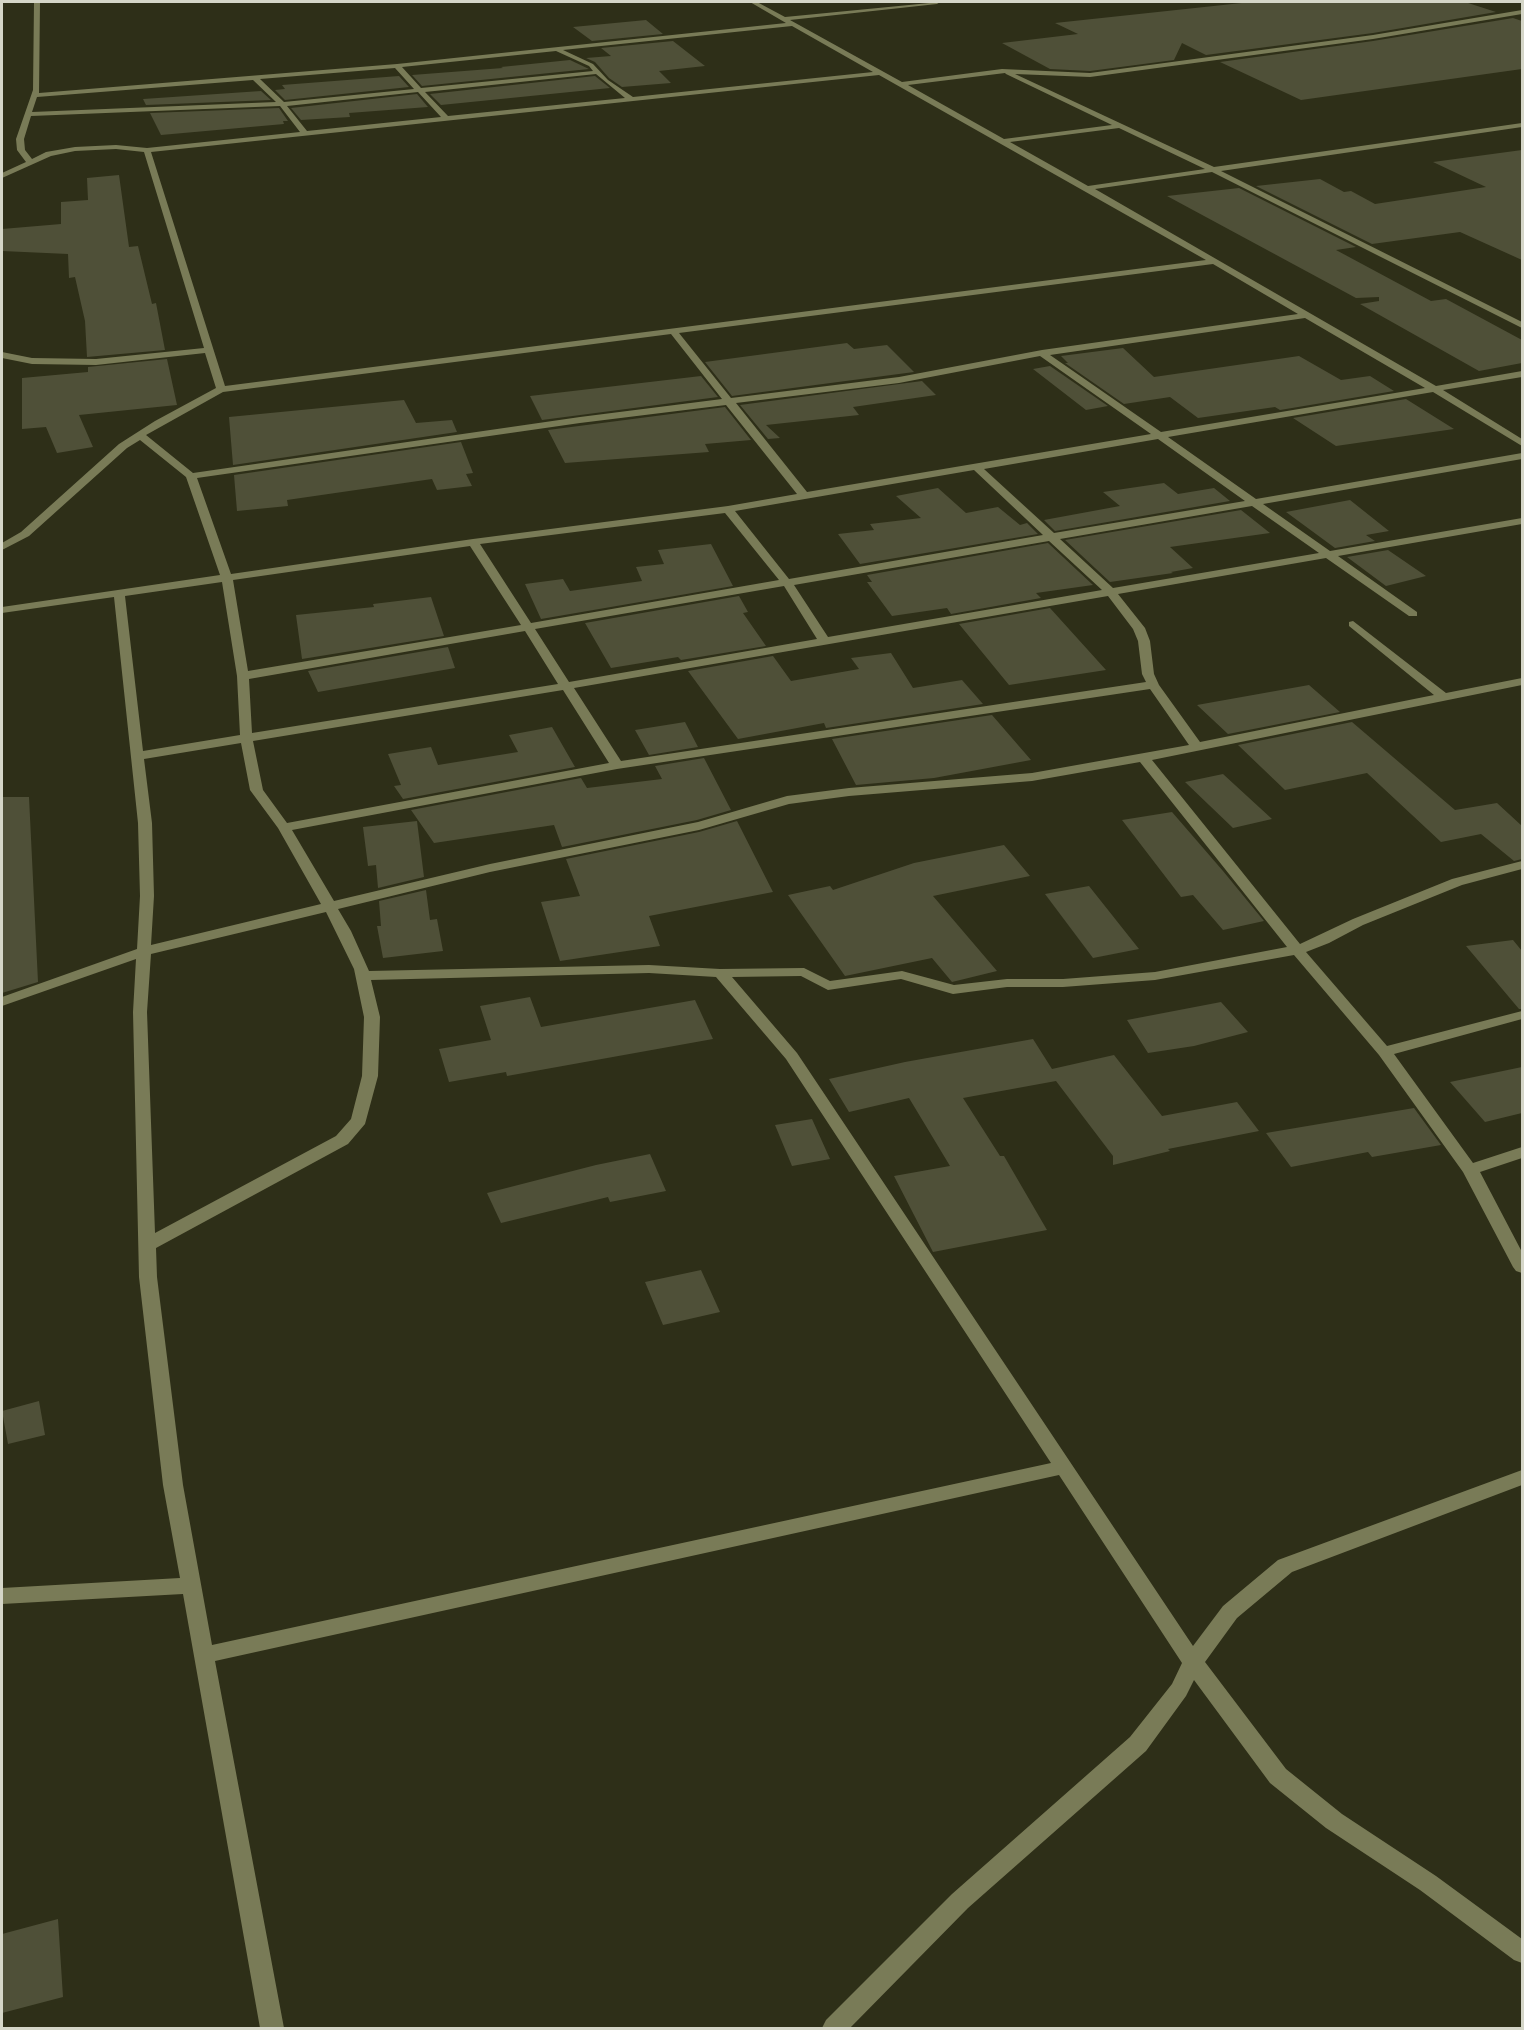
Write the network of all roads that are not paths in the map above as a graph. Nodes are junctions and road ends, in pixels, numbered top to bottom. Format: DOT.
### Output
graph roads {
  1 [pos="37,2"];
  2 [pos="753,2"];
  3 [pos="878,2"];
  4 [pos="937,2"];
  5 [pos="888,7"];
  6 [pos="1522,12"];
  7 [pos="785,19"];
  8 [pos="794,24"];
  9 [pos="556,50"];
  10 [pos="398,66"];
  11 [pos="1002,71"];
  12 [pos="598,72"];
  13 [pos="881,72"];
  14 [pos="255,78"];
  15 [pos="902,84"];
  16 [pos="421,91"];
  17 [pos="35,95"];
  18 [pos="631,99"];
  19 [pos="282,104"];
  20 [pos="29,114"];
  21 [pos="446,118"];
  22 [pos="1522,125"];
  23 [pos="1119,126"];
  24 [pos="305,133"];
  25 [pos="1003,141"];
  26 [pos="147,150"];
  27 [pos="30,162"];
  28 [pos="1214,170"];
  29 [pos="2,176"];
  30 [pos="1087,188"];
  31 [pos="1211,262"];
  32 [pos="1306,315"];
  33 [pos="1522,326"];
  34 [pos="674,332"];
  35 [pos="209,350"];
  36 [pos="1042,353"];
  37 [pos="2,355"];
  38 [pos="1522,374"];
  39 [pos="221,389"];
  40 [pos="1436,390"];
  41 [pos="729,402"];
  42 [pos="140,435"];
  43 [pos="1161,437"];
  44 [pos="1522,443"];
  45 [pos="1522,456"];
  46 [pos="975,466"];
  47 [pos="191,476"];
  48 [pos="804,496"];
  49 [pos="1254,502"];
  50 [pos="728,509"];
  51 [pos="1522,522"];
  52 [pos="1052,537"];
  53 [pos="473,542"];
  54 [pos="2,547"];
  55 [pos="1329,555"];
  56 [pos="227,578"];
  57 [pos="787,583"];
  58 [pos="1111,592"];
  59 [pos="119,594"];
  60 [pos="2,610"];
  61 [pos="1413,614"];
  62 [pos="1353,624"];
  63 [pos="526,628"];
  64 [pos="825,642"];
  65 [pos="243,676"];
  66 [pos="1522,681"];
  67 [pos="1153,685"];
  68 [pos="566,686"];
  69 [pos="1443,696"];
  70 [pos="246,737"];
  71 [pos="1196,746"];
  72 [pos="137,756"];
  73 [pos="1143,757"];
  74 [pos="617,765"];
  75 [pos="284,828"];
  76 [pos="1522,865"];
  77 [pos="329,906"];
  78 [pos="1297,950"];
  79 [pos="144,951"];
  80 [pos="720,973"];
  81 [pos="362,976"];
  82 [pos="2,1002"];
  83 [pos="1522,1014"];
  84 [pos="1384,1052"];
  85 [pos="1522,1152"];
  86 [pos="1470,1170"];
  87 [pos="147,1245"];
  88 [pos="1522,1267"];
  89 [pos="1064,1467"];
  90 [pos="1522,1478"];
  91 [pos="192,1585"];
  92 [pos="2,1596"];
  93 [pos="205,1655"];
  94 [pos="1193,1662"];
  95 [pos="1522,1952"];
  96 [pos="272,2028"];
  97 [pos="834,2028"];
  1 -- 17 [label="street"];
  2 -- 7 [label="street"];
  3 -- 5 [label="street"];
  4 -- 5 [label="street"];
  5 -- 7 [label="street"];
  6 -- 11 [label="street"];
  7 -- 8 [label="street"];
  8 -- 9 [label="street"];
  8 -- 13 [label="street"];
  9 -- 10 [label="street"];
  9 -- 12 [label="street"];
  10 -- 14 [label="street"];
  10 -- 16 [label="street"];
  11 -- 15 [label="street"];
  11 -- 23 [label="street"];
  12 -- 16 [label="street"];
  12 -- 18 [label="street"];
  13 -- 15 [label="street"];
  13 -- 18 [label="street"];
  14 -- 17 [label="street"];
  14 -- 19 [label="street"];
  15 -- 25 [label="street"];
  16 -- 19 [label="street"];
  16 -- 21 [label="street"];
  17 -- 20 [label="street"];
  18 -- 21 [label="street"];
  19 -- 20 [label="street"];
  19 -- 24 [label="street"];
  20 -- 27 [label="street"];
  21 -- 24 [label="street"];
  22 -- 28 [label="street"];
  23 -- 25 [label="street"];
  23 -- 28 [label="street"];
  24 -- 26 [label="street"];
  25 -- 30 [label="street"];
  26 -- 27 [label="street"];
  26 -- 35 [label="street"];
  27 -- 29 [label="street"];
  28 -- 30 [label="street"];
  28 -- 33 [label="street"];
  30 -- 31 [label="street"];
  31 -- 32 [label="street"];
  31 -- 34 [label="street"];
  32 -- 36 [label="street"];
  32 -- 40 [label="street"];
  34 -- 39 [label="street"];
  34 -- 41 [label="street"];
  35 -- 37 [label="street"];
  35 -- 39 [label="street"];
  36 -- 41 [label="street"];
  36 -- 43 [label="street"];
  38 -- 40 [label="street"];
  39 -- 42 [label="street"];
  40 -- 43 [label="street"];
  40 -- 44 [label="street"];
  41 -- 47 [label="street"];
  41 -- 48 [label="street"];
  42 -- 47 [label="street"];
  42 -- 54 [label="street"];
  43 -- 46 [label="street"];
  43 -- 49 [label="street"];
  45 -- 49 [label="street"];
  46 -- 48 [label="street"];
  46 -- 52 [label="street"];
  47 -- 56 [label="street"];
  48 -- 50 [label="street"];
  49 -- 52 [label="street"];
  49 -- 55 [label="street"];
  50 -- 53 [label="street"];
  50 -- 57 [label="street"];
  51 -- 55 [label="street"];
  52 -- 57 [label="street"];
  52 -- 58 [label="street"];
  53 -- 56 [label="street"];
  53 -- 63 [label="street"];
  55 -- 58 [label="street"];
  55 -- 61 [label="street"];
  56 -- 59 [label="street"];
  56 -- 65 [label="street"];
  57 -- 63 [label="street"];
  57 -- 64 [label="street"];
  58 -- 64 [label="street"];
  58 -- 67 [label="street"];
  59 -- 60 [label="street"];
  59 -- 72 [label="street"];
  62 -- 69 [label="street"];
  63 -- 65 [label="street"];
  63 -- 68 [label="street"];
  64 -- 68 [label="street"];
  65 -- 70 [label="street"];
  66 -- 69 [label="street"];
  67 -- 71 [label="street"];
  67 -- 74 [label="street"];
  68 -- 70 [label="street"];
  68 -- 74 [label="street"];
  69 -- 71 [label="street"];
  70 -- 72 [label="street"];
  70 -- 75 [label="street"];
  71 -- 73 [label="street"];
  72 -- 79 [label="street"];
  73 -- 77 [label="street"];
  73 -- 78 [label="street"];
  74 -- 75 [label="street"];
  75 -- 77 [label="street"];
  76 -- 78 [label="street"];
  77 -- 79 [label="street"];
  77 -- 81 [label="street"];
  78 -- 80 [label="street"];
  78 -- 84 [label="street"];
  79 -- 82 [label="street"];
  79 -- 87 [label="street"];
  80 -- 81 [label="street"];
  80 -- 89 [label="street"];
  81 -- 87 [label="street"];
  83 -- 84 [label="street"];
  84 -- 86 [label="street"];
  85 -- 86 [label="street"];
  86 -- 88 [label="street"];
  87 -- 91 [label="street"];
  89 -- 93 [label="street"];
  89 -- 94 [label="street"];
  90 -- 94 [label="street"];
  91 -- 92 [label="street"];
  91 -- 93 [label="street"];
  93 -- 96 [label="street"];
  94 -- 95 [label="street"];
  94 -- 97 [label="street"];
}
